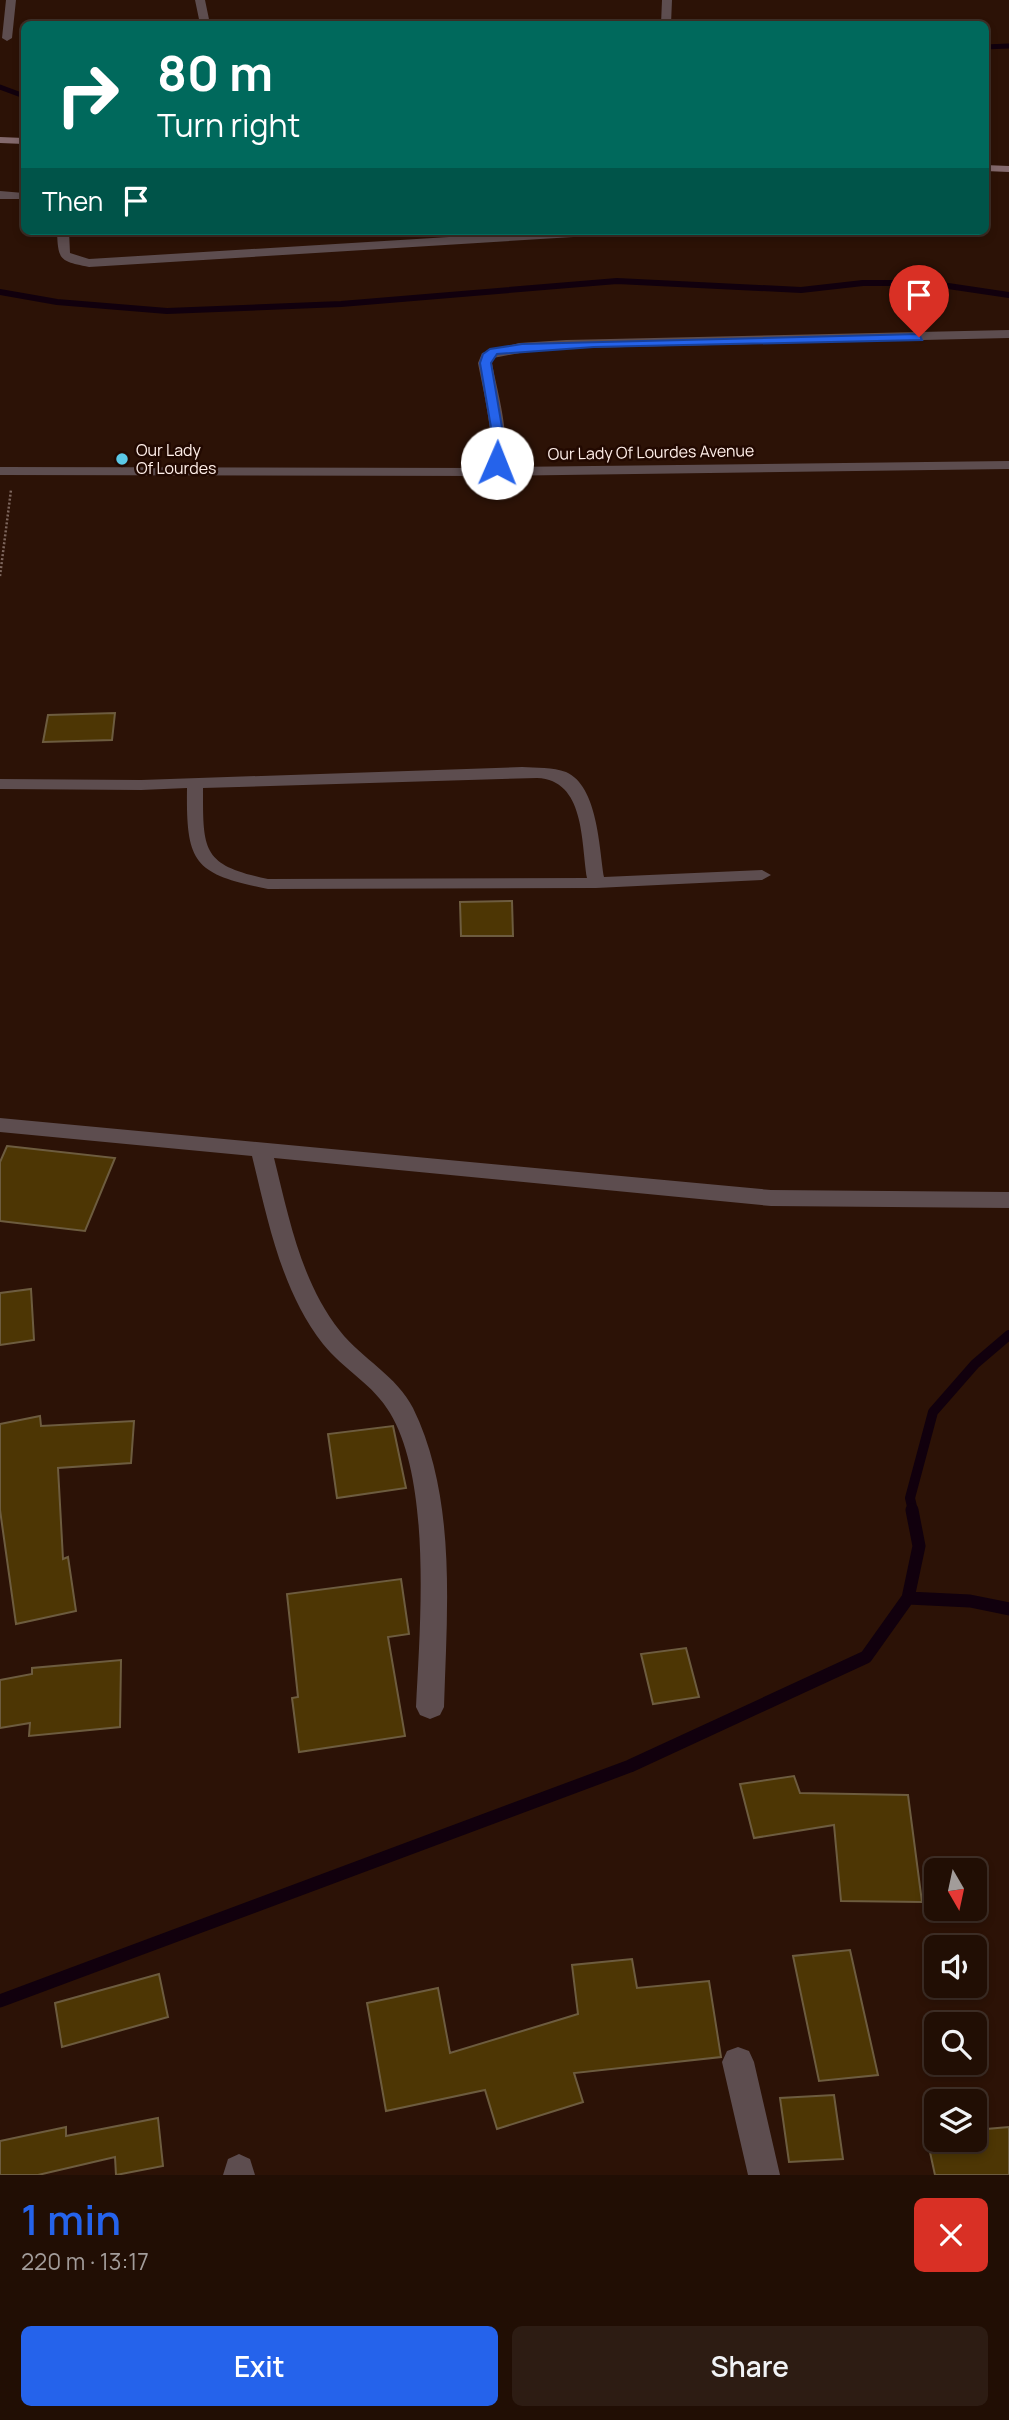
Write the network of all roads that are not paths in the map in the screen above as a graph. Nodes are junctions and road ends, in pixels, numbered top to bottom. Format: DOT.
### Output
graph roads {
  1 [pos="11,0"];
  2 [pos="200,0"];
  3 [pos="667,0"];
  4 [pos="204,21"];
  5 [pos="666,21"];
  6 [pos="7,38"];
  7 [pos="0,140"];
  8 [pos="21,141"];
  9 [pos="989,168"];
  10 [pos="1009,169"];
  11 [pos="0,195"];
  12 [pos="21,196"];
  13 [pos="63,235"];
  14 [pos="343,235"];
  15 [pos="541,235"];
  16 [pos="346,247"];
  17 [pos="1009,334"];
  18 [pos="1009,465"];
  19 [pos="7,471"];
  20 [pos="490,472"];
  21 [pos="0,784"];
  22 [pos="195,784"];
  23 [pos="141,785"];
  24 [pos="762,875"];
  25 [pos="596,883"];
  26 [pos="0,1125"];
  27 [pos="261,1150"];
  28 [pos="1009,1200"];
  29 [pos="430,1707"];
  30 [pos="738,2062"];
  31 [pos="764,2175"];
  1 -- 6 [label="street"];
  2 -- 4 [label="street"];
  3 -- 5 [label="street"];
  7 -- 8 [label="street"];
  9 -- 10 [label="street"];
  11 -- 12 [label="street"];
  13 -- 16 [label="street"];
  14 -- 16 [label="street"];
  15 -- 16 [label="street"];
  17 -- 20 [label="street"];
  18 -- 20 [label="street, Our Lady Of Lourdes Avenue"];
  19 -- 20 [label="street, Our Lady Of Lourdes Avenue"];
  21 -- 23 [label="street"];
  22 -- 23 [label="lane"];
  22 -- 25 [label="lane"];
  22 -- 25 [label="lane"];
  24 -- 25 [label="lane"];
  26 -- 27 [label="street"];
  27 -- 28 [label="street"];
  27 -- 29 [label="street"];
  30 -- 31 [label="street"];
}
